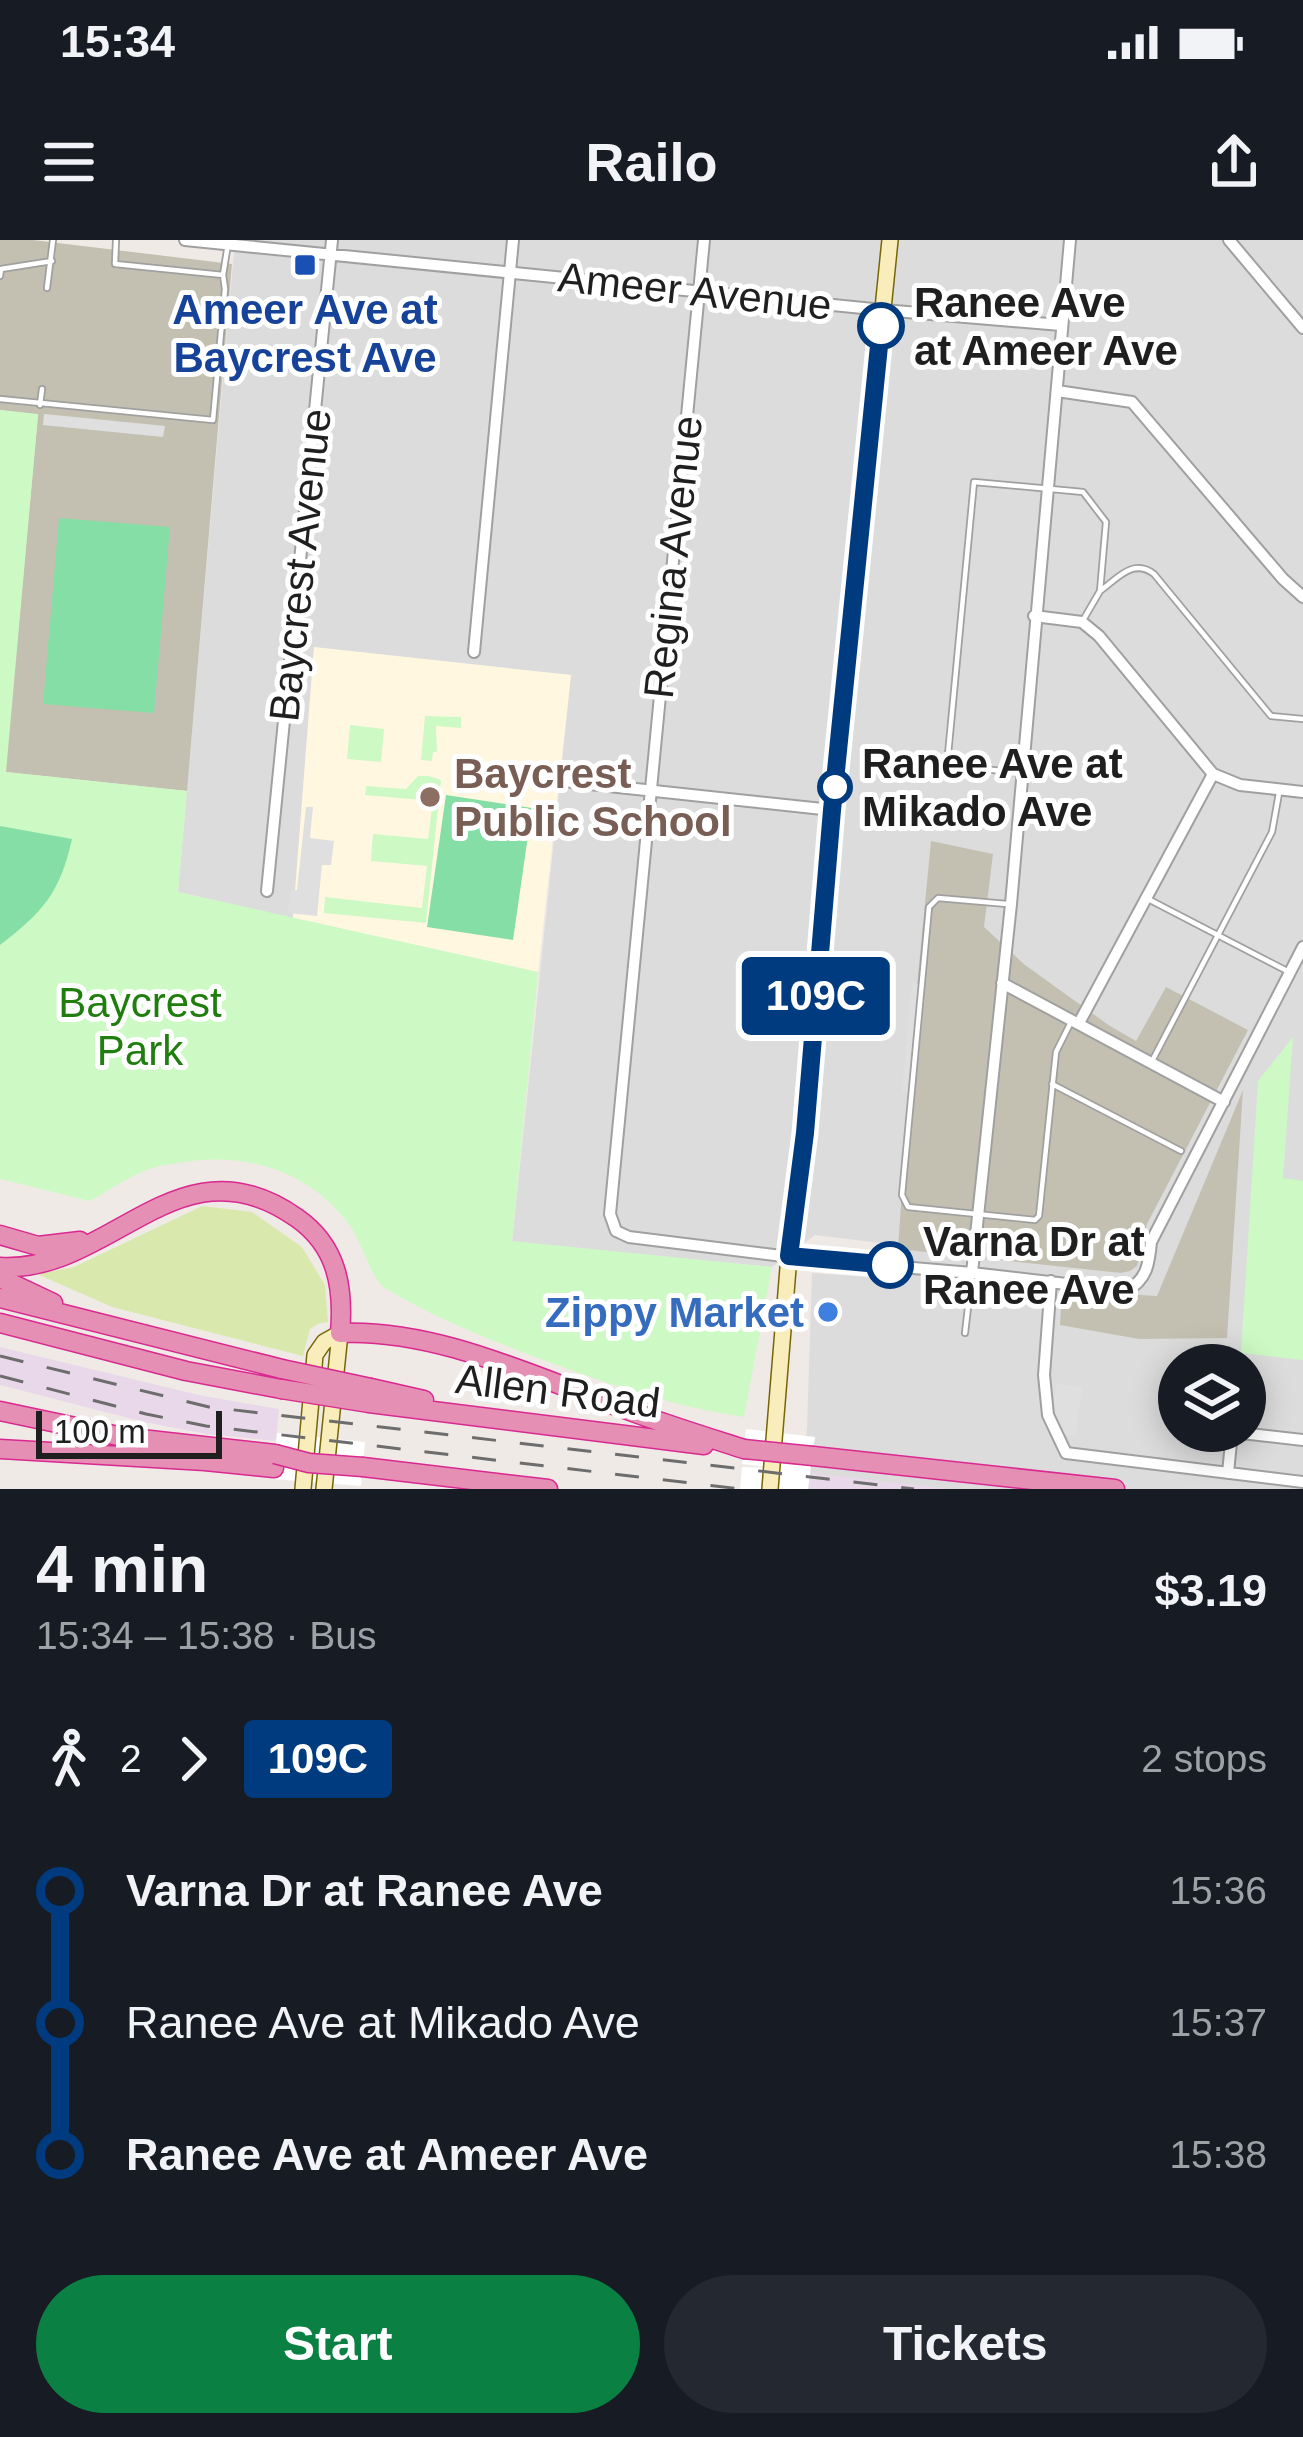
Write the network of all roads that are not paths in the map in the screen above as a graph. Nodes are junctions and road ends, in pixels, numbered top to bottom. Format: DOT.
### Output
graph roads {
  1 [pos="53,240"];
  2 [pos="116,240"];
  3 [pos="185,240"];
  4 [pos="332,240"];
  5 [pos="514,240"];
  6 [pos="704,240"];
  7 [pos="890,240"];
  8 [pos="1070,240"];
  9 [pos="1229,240"];
  10 [pos="228,244"];
  11 [pos="331,255"];
  12 [pos="52,262"];
  13 [pos="510,273"];
  14 [pos="223,275"];
  15 [pos="0,276"];
  16 [pos="47,288"];
  17 [pos="699,290"];
  18 [pos="883,310"];
  19 [pos="1061,325"];
  20 [pos="1303,328"];
  21 [pos="42,389"];
  22 [pos="1058,391"];
  23 [pos="0,398"];
  24 [pos="40,405"];
  25 [pos="1048,488"];
  26 [pos="1100,591"];
  27 [pos="1303,597"];
  28 [pos="1034,616"];
  29 [pos="1082,622"];
  30 [pos="474,652"];
  31 [pos="1303,719"];
  32 [pos="1021,773"];
  33 [pos="1213,774"];
  34 [pos="571,782"];
  35 [pos="1280,790"];
  36 [pos="650,791"];
  37 [pos="1303,792"];
  38 [pos="832,810"];
  39 [pos="267,891"];
  40 [pos="1145,898"];
  41 [pos="1011,904"];
  42 [pos="1219,936"];
  43 [pos="1302,949"];
  44 [pos="1290,973"];
  45 [pos="1002,983"];
  46 [pos="1075,1022"];
  47 [pos="1151,1063"];
  48 [pos="1052,1084"];
  49 [pos="1224,1102"];
  50 [pos="1181,1151"];
  51 [pos="977,1214"];
  52 [pos="124,1225"];
  53 [pos="0,1235"];
  54 [pos="789,1256"];
  55 [pos="0,1267"];
  56 [pos="972,1273"];
  57 [pos="0,1278"];
  58 [pos="1051,1281"];
  59 [pos="0,1298"];
  60 [pos="0,1323"];
  61 [pos="119,1327"];
  62 [pos="965,1333"];
  63 [pos="340,1334"];
  64 [pos="282,1379"];
  65 [pos="0,1411"];
  66 [pos="1303,1440"];
  67 [pos="1,1449"];
  68 [pos="744,1449"];
  69 [pos="274,1461"];
  70 [pos="1228,1473"];
  71 [pos="1303,1482"];
  72 [pos="327,1486"];
  73 [pos="302,1489"];
  74 [pos="548,1489"];
  75 [pos="770,1489"];
  76 [pos="1115,1489"];
  1 -- 12 [label="lane"];
  2 -- 14 [label="lane"];
  3 -- 10 [label="street, Ameer Avenue"];
  4 -- 11 [label="street, Baycrest Avenue"];
  5 -- 13 [label="street"];
  6 -- 17 [label="street, Regina Avenue"];
  7 -- 18 [label="street"];
  8 -- 19 [label="street"];
  9 -- 20 [label="street"];
  10 -- 11 [label="street, Ameer Avenue"];
  10 -- 14 [label="lane"];
  11 -- 13 [label="street, Ameer Avenue"];
  11 -- 39 [label="street, Baycrest Avenue"];
  12 -- 15 [label="lane"];
  12 -- 16 [label="lane"];
  13 -- 17 [label="street, Ameer Avenue"];
  13 -- 30 [label="street"];
  14 -- 24 [label="lane"];
  17 -- 18 [label="street, Ameer Avenue"];
  17 -- 36 [label="street, Regina Avenue"];
  18 -- 19 [label="street, Ameer Avenue"];
  18 -- 38 [label="street"];
  19 -- 22 [label="street"];
  21 -- 24 [label="lane"];
  22 -- 25 [label="street"];
  22 -- 27 [label="street"];
  23 -- 24 [label="lane"];
  25 -- 26 [label="lane"];
  25 -- 28 [label="street"];
  25 -- 32 [label="lane"];
  26 -- 29 [label="lane"];
  26 -- 31 [label="lane"];
  28 -- 29 [label="street"];
  28 -- 32 [label="street"];
  29 -- 33 [label="street"];
  32 -- 41 [label="street"];
  33 -- 35 [label="street"];
  33 -- 40 [label="street"];
  34 -- 36 [label="street"];
  35 -- 37 [label="street"];
  35 -- 42 [label="lane"];
  36 -- 38 [label="street"];
  36 -- 54 [label="street, Regina Avenue"];
  38 -- 54 [label="street"];
  40 -- 42 [label="lane"];
  40 -- 46 [label="street"];
  41 -- 45 [label="street"];
  41 -- 51 [label="lane"];
  42 -- 44 [label="lane"];
  42 -- 47 [label="lane"];
  43 -- 44 [label="street"];
  44 -- 49 [label="street"];
  45 -- 46 [label="street"];
  45 -- 51 [label="street"];
  46 -- 47 [label="street"];
  46 -- 48 [label="lane"];
  47 -- 49 [label="street"];
  48 -- 50 [label="lane"];
  48 -- 51 [label="lane"];
  49 -- 58 [label="street"];
  51 -- 56 [label="street"];
  52 -- 53 [label="highway"];
  52 -- 55 [label="highway"];
  52 -- 63 [label="highway"];
  54 -- 56 [label="street"];
  54 -- 75 [label="street"];
  56 -- 58 [label="street"];
  56 -- 62 [label="lane"];
  57 -- 61 [label="highway"];
  58 -- 70 [label="street"];
  59 -- 61 [label="highway"];
  60 -- 64 [label="highway, Allen Road"];
  61 -- 64 [label="highway"];
  63 -- 68 [label="highway"];
  63 -- 72 [label="street"];
  63 -- 73 [label="street"];
  64 -- 68 [label="highway, Allen Road, bridge"];
  65 -- 69 [label="highway"];
  66 -- 70 [label="street"];
  67 -- 69 [label="highway"];
  68 -- 76 [label="highway, Allen Road, bridge"];
  69 -- 74 [label="highway, bridge"];
  70 -- 71 [label="street"];
}
